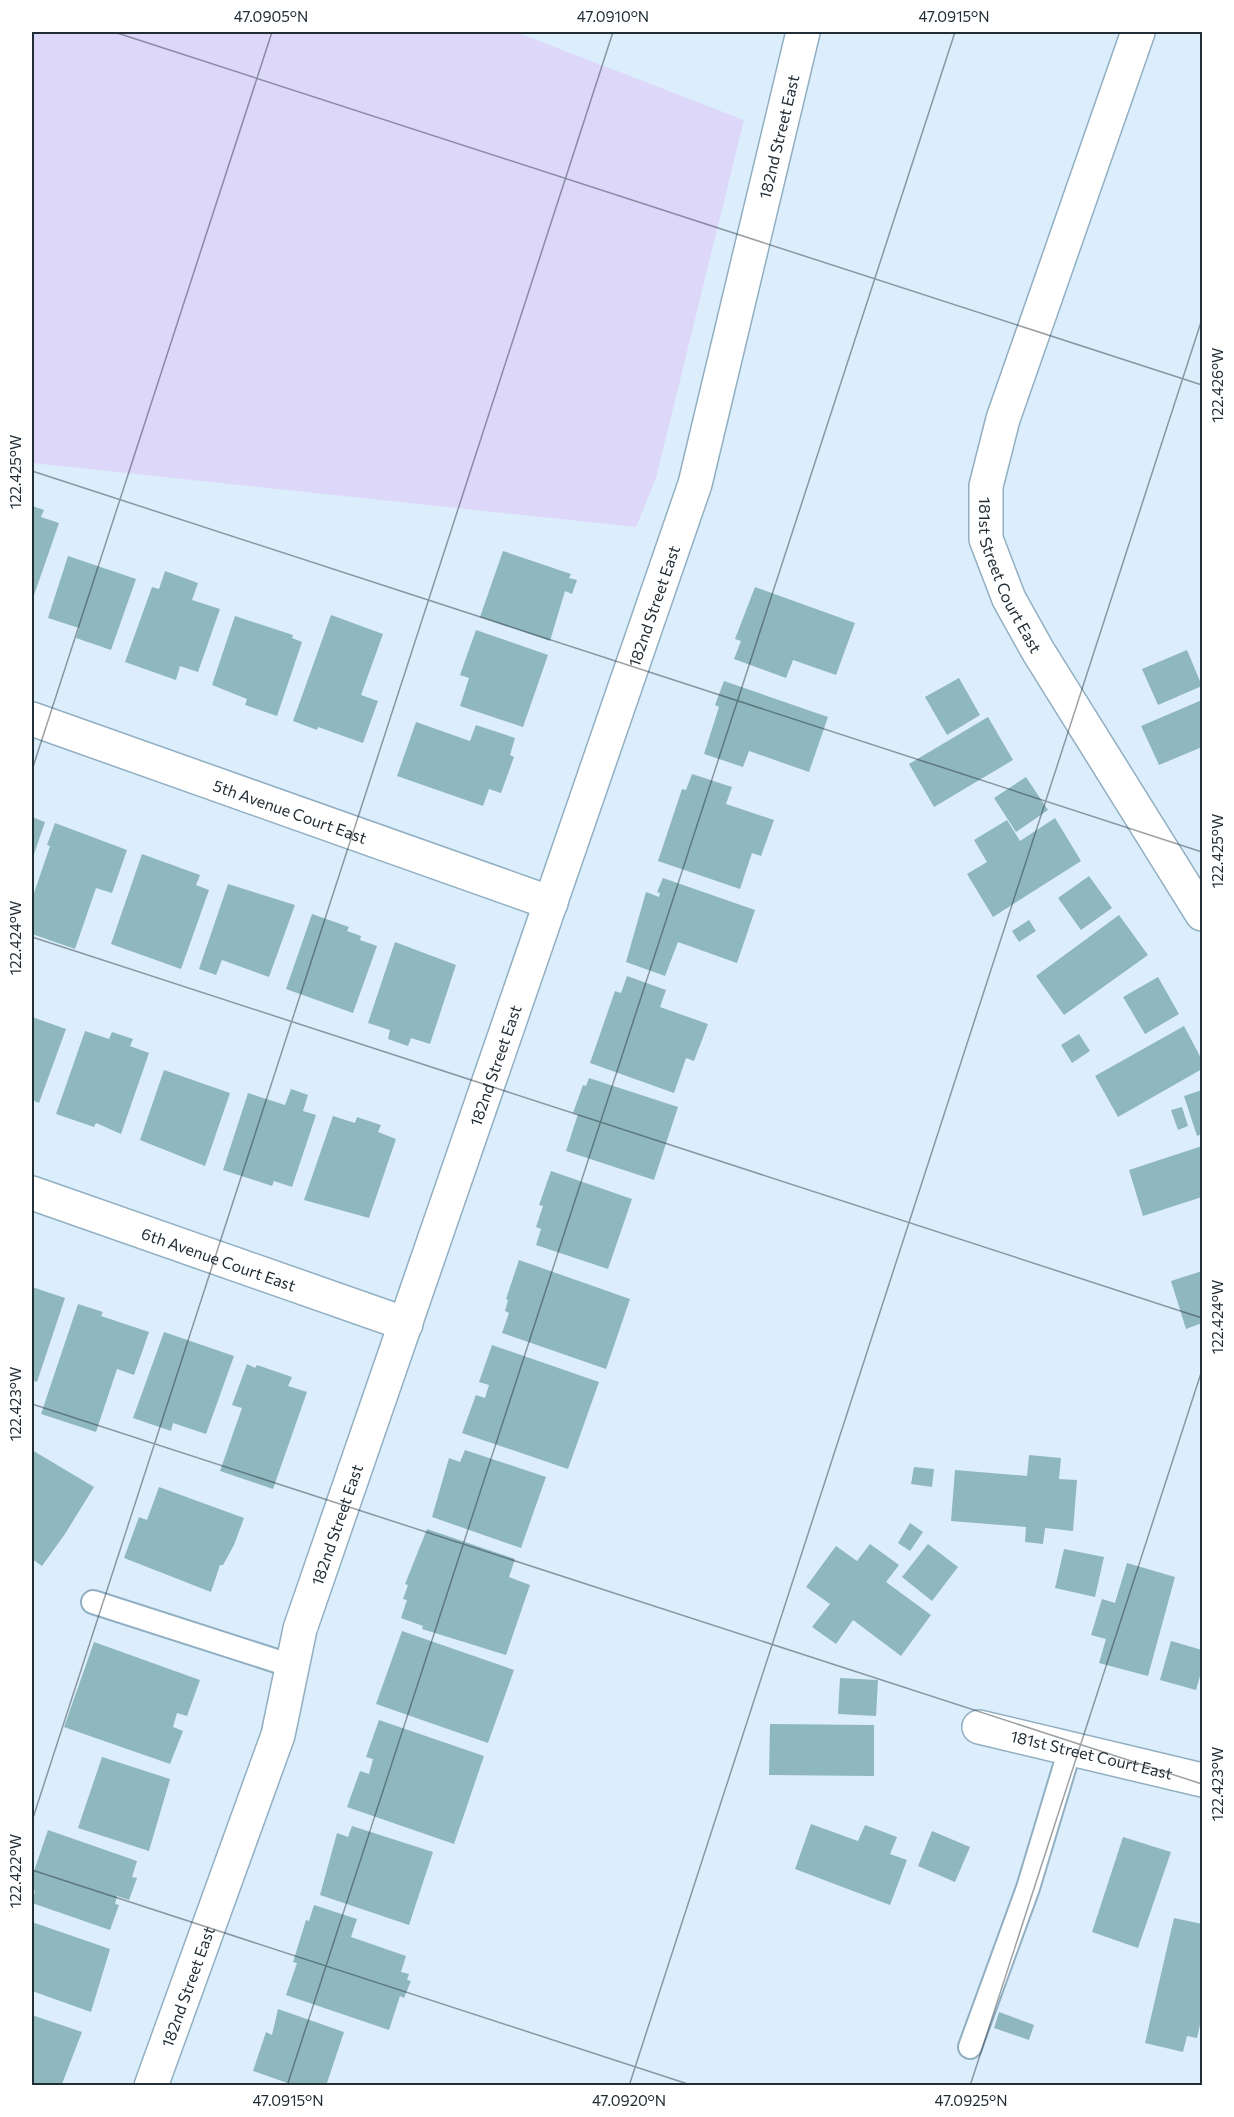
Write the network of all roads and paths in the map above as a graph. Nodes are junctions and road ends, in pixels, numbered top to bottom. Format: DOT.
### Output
graph roads {
  1 [pos="803,32"];
  2 [pos="1138,32"];
  3 [pos="32,719"];
  4 [pos="551,903"];
  5 [pos="1203,914"];
  6 [pos="32,1193"];
  7 [pos="406,1324"];
  8 [pos="93,1602"];
  9 [pos="292,1666"];
  10 [pos="979,1727"];
  11 [pos="1070,1749"];
  12 [pos="1203,1780"];
  13 [pos="970,2046"];
  14 [pos="151,2085"];
  1 -- 4 [label="street, 182nd Street East"];
  2 -- 5 [label="street, 181st Street Court East"];
  3 -- 4 [label="street, 5th Avenue Court East"];
  4 -- 7 [label="street, 182nd Street East"];
  6 -- 7 [label="street, 6th Avenue Court East"];
  7 -- 9 [label="street, 182nd Street East"];
  8 -- 9 [label="lane"];
  9 -- 14 [label="street, 182nd Street East"];
  10 -- 11 [label="street, 181st Street Court East"];
  11 -- 12 [label="street, 181st Street Court East"];
  11 -- 13 [label="lane"];
}
